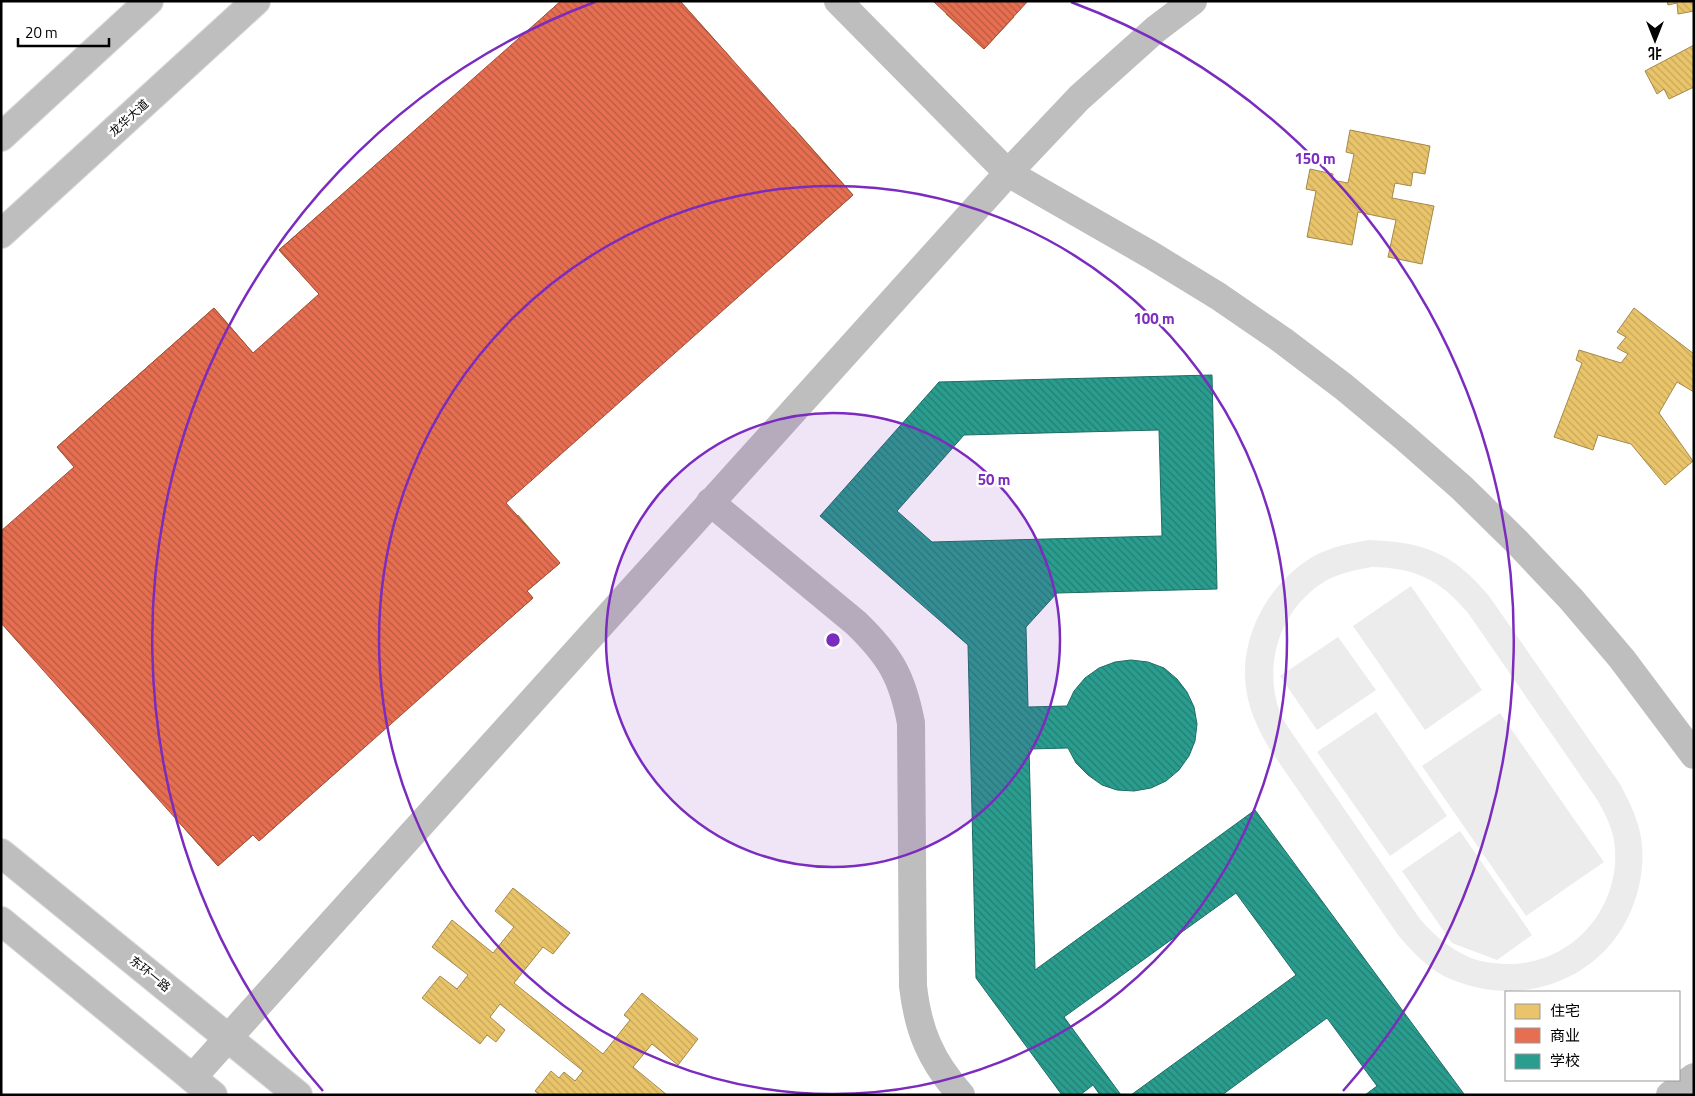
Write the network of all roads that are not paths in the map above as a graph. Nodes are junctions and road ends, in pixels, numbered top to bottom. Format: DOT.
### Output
graph roads {
  1 [pos="149,1"];
  2 [pos="256,1"];
  3 [pos="838,1"];
  4 [pos="1193,1"];
  5 [pos="1,138"];
  6 [pos="1008,173"];
  7 [pos="1,234"];
  8 [pos="710,502"];
  9 [pos="1694,755"];
  10 [pos="1,853"];
  11 [pos="1,921"];
  12 [pos="227,1037"];
  13 [pos="1694,1077"];
  14 [pos="192,1078"];
  15 [pos="213,1095"];
  16 [pos="298,1095"];
  17 [pos="961,1095"];
  18 [pos="1670,1095"];
  1 -- 5 [label="street"];
  2 -- 7 [label="street, 龙华大道"];
  3 -- 6 [label="street"];
  4 -- 6 [label="street"];
  6 -- 8 [label="street"];
  6 -- 9 [label="street"];
  8 -- 12 [label="street"];
  8 -- 17 [label="street"];
  10 -- 12 [label="street, 东环一路"];
  11 -- 14 [label="street"];
  12 -- 14 [label="street"];
  12 -- 16 [label="street, 东环一路"];
  13 -- 18 [label="street"];
  14 -- 15 [label="street"];
}
